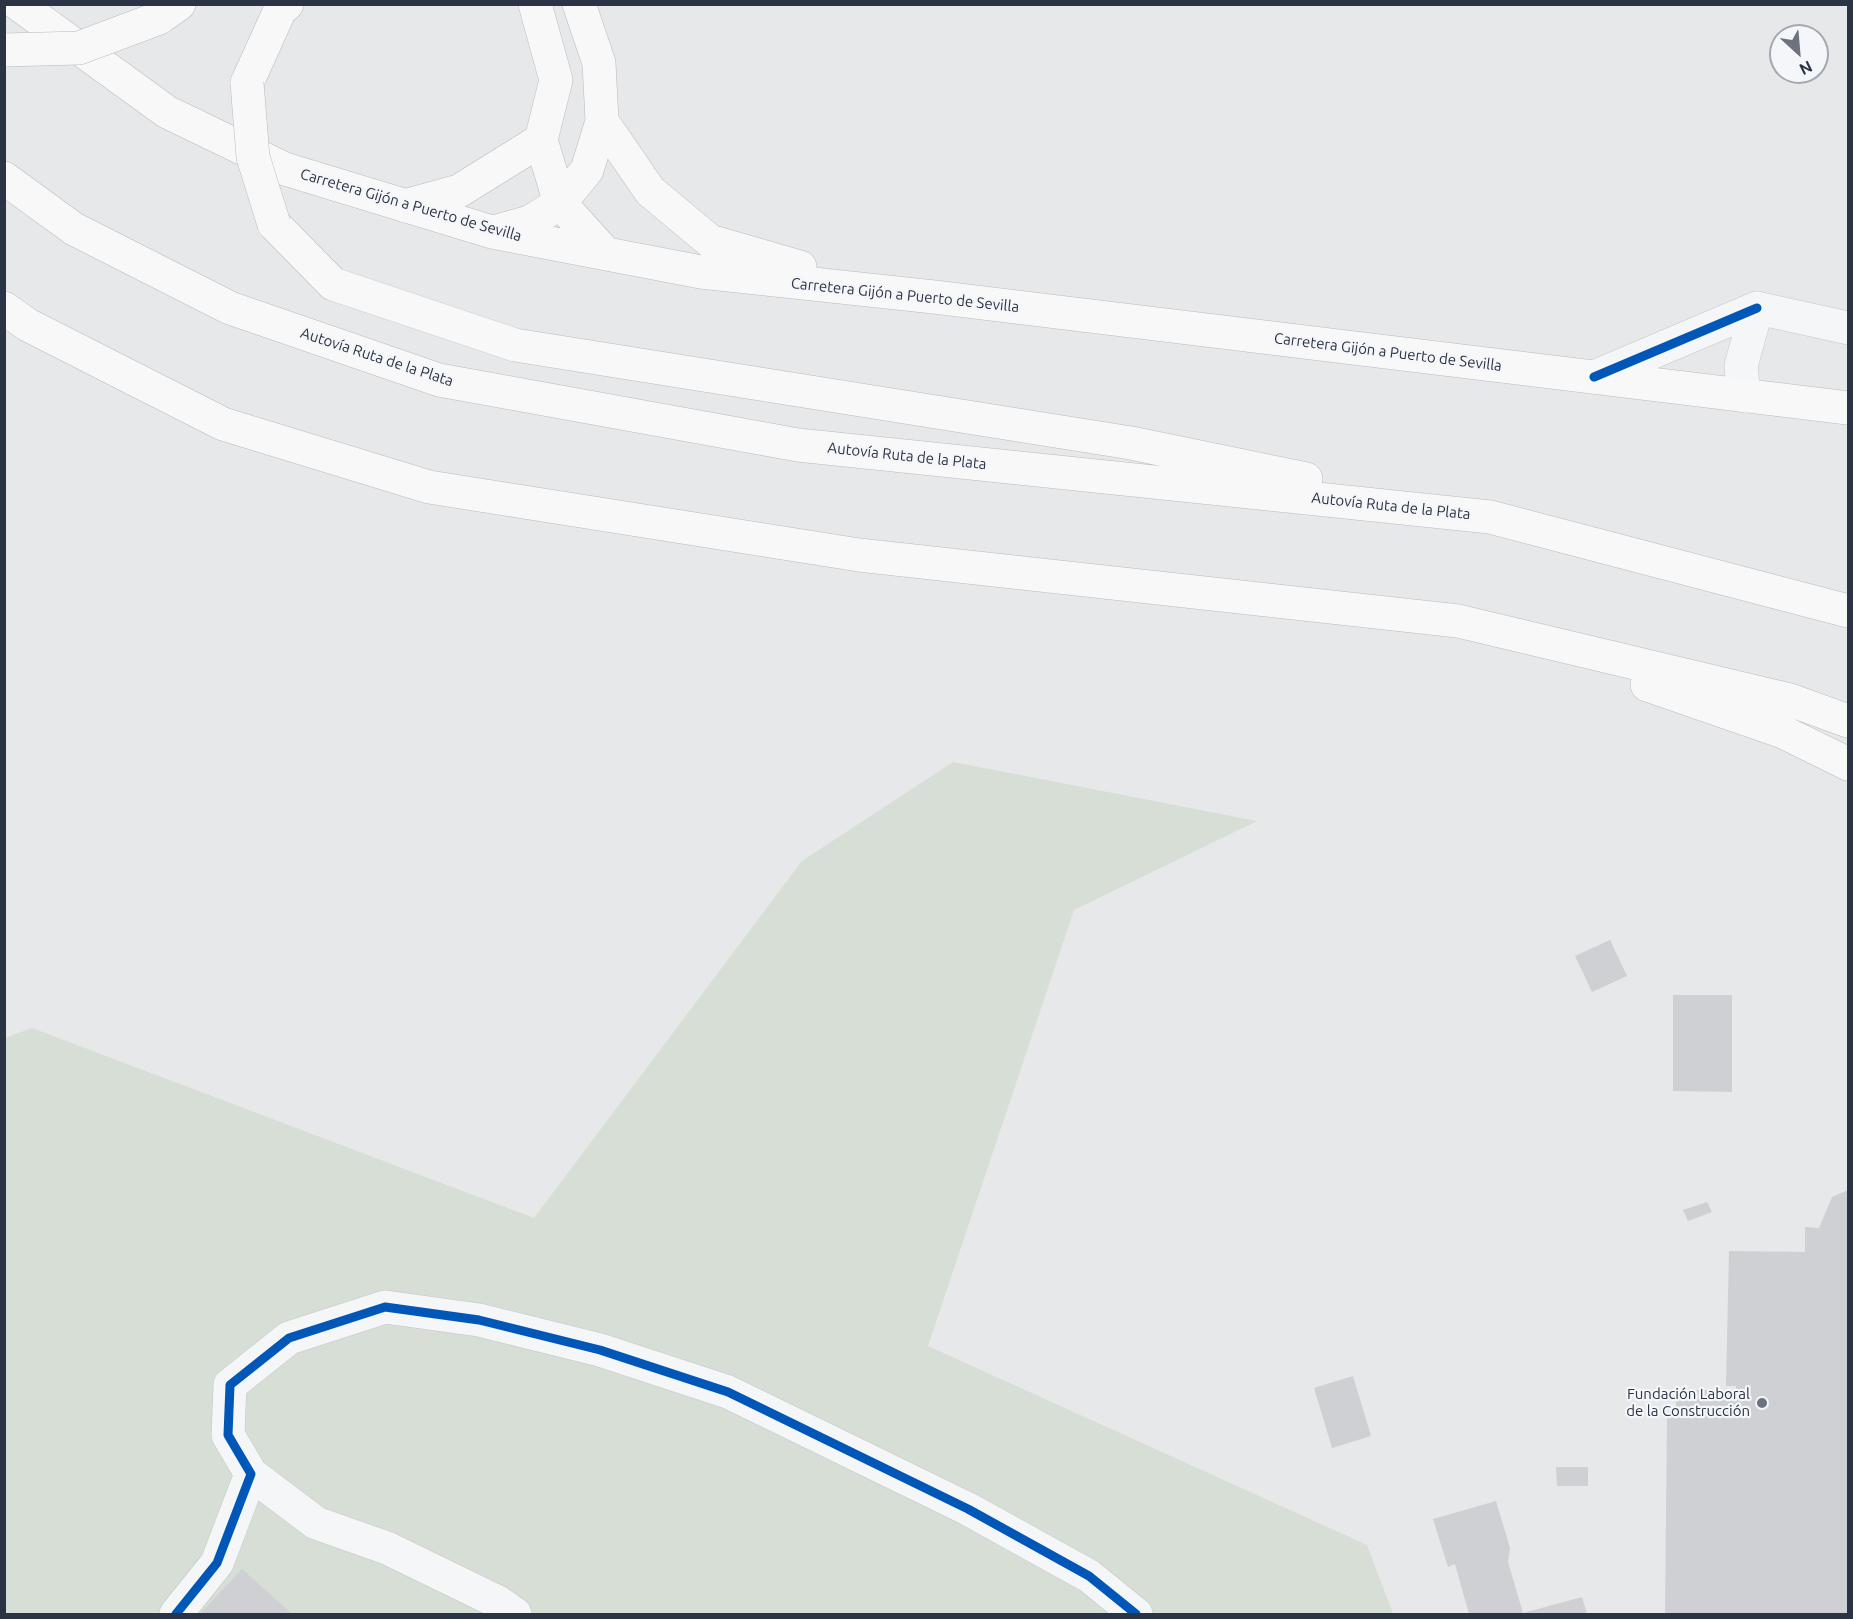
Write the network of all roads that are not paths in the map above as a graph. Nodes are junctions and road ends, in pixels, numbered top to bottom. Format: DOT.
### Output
graph roads {
  1 [pos="18,4"];
  2 [pos="287,4"];
  3 [pos="534,4"];
  4 [pos="579,4"];
  5 [pos="169,11"];
  6 [pos="4,50"];
  7 [pos="602,121"];
  8 [pos="541,140"];
  9 [pos="4,178"];
  10 [pos="560,203"];
  11 [pos="405,206"];
  12 [pos="492,232"];
  13 [pos="606,254"];
  14 [pos="934,297"];
  15 [pos="4,308"];
  16 [pos="1757,308"];
  17 [pos="1848,328"];
  18 [pos="1594,377"];
  19 [pos="1744,396"];
  20 [pos="1848,408"];
  21 [pos="1490,517"];
  22 [pos="1848,611"];
  23 [pos="1458,621"];
  24 [pos="1848,721"];
  25 [pos="1848,764"];
  26 [pos="251,1474"];
  27 [pos="176,1614"];
  28 [pos="515,1614"];
  29 [pos="1136,1614"];
  1 -- 11 [label="highway, Carretera Gijón a Puerto de Sevilla"];
  2 -- 21 [label="highway, bridge"];
  3 -- 8 [label="highway"];
  4 -- 7 [label="highway"];
  5 -- 6 [label="highway, bridge"];
  7 -- 10 [label="highway"];
  7 -- 14 [label="highway"];
  8 -- 10 [label="highway"];
  8 -- 11 [label="highway"];
  9 -- 21 [label="highway, Autovía Ruta de la Plata"];
  10 -- 12 [label="highway"];
  10 -- 13 [label="highway"];
  11 -- 12 [label="highway, Carretera Gijón a Puerto de Sevilla"];
  12 -- 13 [label="highway, Carretera Gijón a Puerto de Sevilla"];
  13 -- 14 [label="highway, Carretera Gijón a Puerto de Sevilla"];
  14 -- 18 [label="highway, Carretera Gijón a Puerto de Sevilla"];
  15 -- 23 [label="highway"];
  16 -- 17 [label="street"];
  16 -- 18 [label="street"];
  16 -- 19 [label="street"];
  18 -- 19 [label="highway, Carretera Gijón a Puerto de Sevilla"];
  19 -- 20 [label="highway, Carretera Gijón a Puerto de Sevilla"];
  21 -- 22 [label="highway, Autovía Ruta de la Plata"];
  23 -- 24 [label="highway"];
  23 -- 25 [label="highway"];
  26 -- 27 [label="street"];
  26 -- 28 [label="street"];
  26 -- 29 [label="street"];
}
